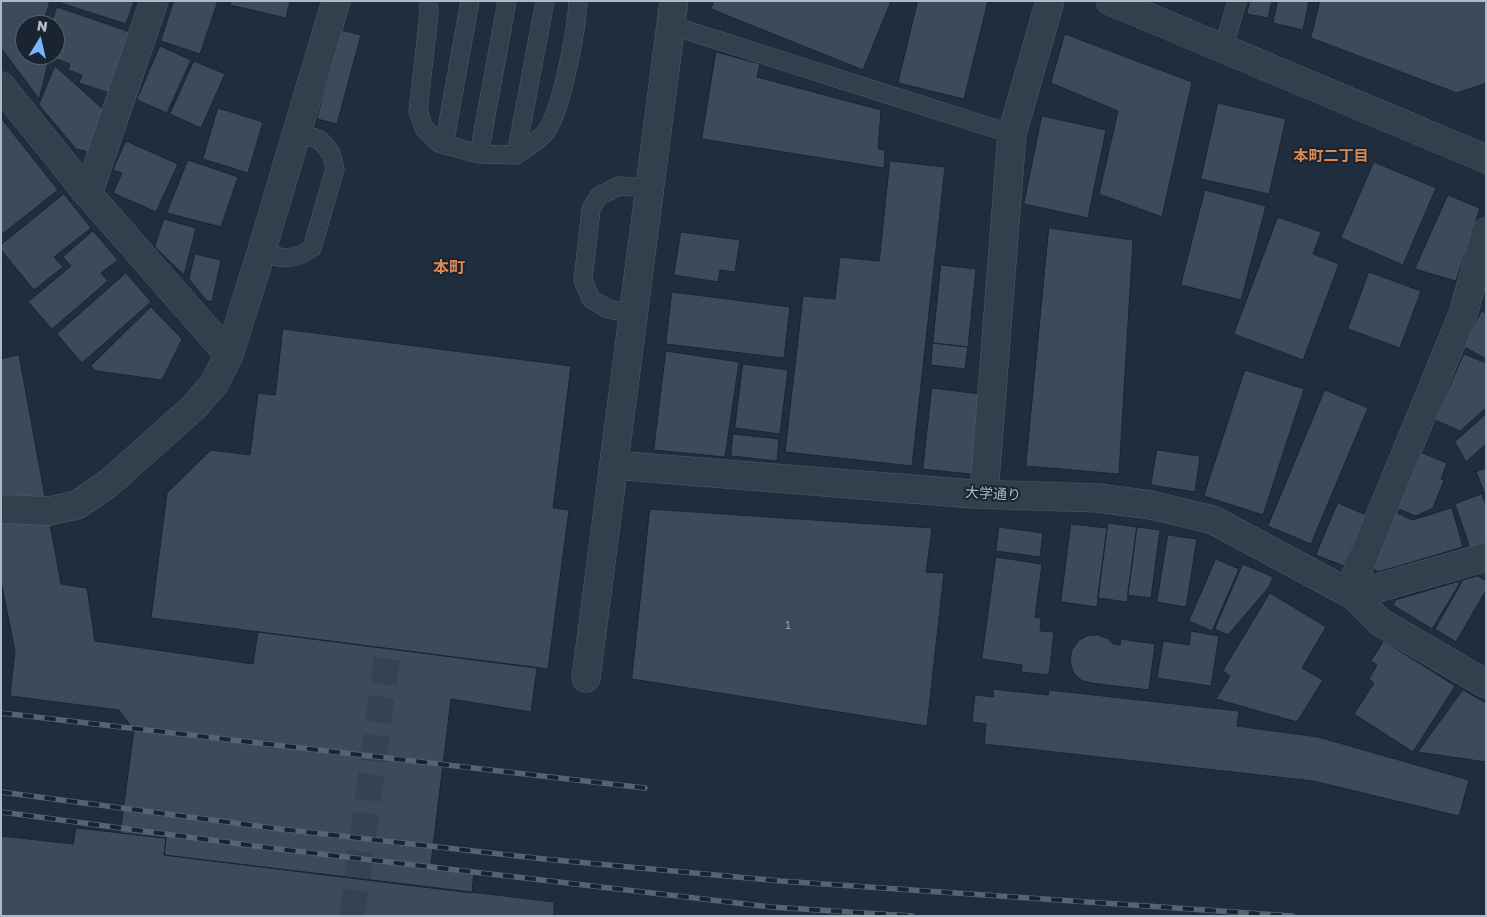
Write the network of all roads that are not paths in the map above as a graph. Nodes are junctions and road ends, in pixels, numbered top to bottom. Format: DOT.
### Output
graph roads {
  1 [pos="154,1"];
  2 [pos="336,1"];
  3 [pos="470,1"];
  4 [pos="507,1"];
  5 [pos="545,1"];
  6 [pos="578,1"];
  7 [pos="1050,1"];
  8 [pos="1110,1"];
  9 [pos="1237,1"];
  10 [pos="431,6"];
  11 [pos="672,13"];
  12 [pos="1223,49"];
  13 [pos="1,86"];
  14 [pos="298,132"];
  15 [pos="1012,134"];
  16 [pos="444,144"];
  17 [pos="479,154"];
  18 [pos="516,156"];
  19 [pos="1486,159"];
  20 [pos="649,188"];
  21 [pos="88,194"];
  22 [pos="1486,232"];
  23 [pos="261,253"];
  24 [pos="633,314"];
  25 [pos="229,355"];
  26 [pos="614,464"];
  27 [pos="984,494"];
  28 [pos="1,510"];
  29 [pos="1486,557"];
  30 [pos="1353,595"];
  31 [pos="586,678"];
  32 [pos="1486,684"];
  1 -- 21 [label="street"];
  2 -- 14 [label="street"];
  3 -- 16 [label="lane"];
  4 -- 17 [label="lane"];
  5 -- 18 [label="lane"];
  6 -- 18 [label="lane"];
  7 -- 15 [label="street"];
  8 -- 12 [label="street"];
  9 -- 12 [label="lane"];
  10 -- 16 [label="lane"];
  11 -- 15 [label="lane"];
  11 -- 20 [label="street"];
  12 -- 19 [label="street"];
  13 -- 21 [label="street"];
  14 -- 23 [label="street"];
  14 -- 23 [label="lane"];
  15 -- 27 [label="street"];
  16 -- 17 [label="lane"];
  17 -- 18 [label="lane"];
  20 -- 24 [label="street"];
  20 -- 24 [label="lane"];
  21 -- 25 [label="street"];
  22 -- 30 [label="street"];
  23 -- 25 [label="street"];
  24 -- 26 [label="street"];
  25 -- 28 [label="street"];
  26 -- 27 [label="street, 大学通り"];
  26 -- 31 [label="street"];
  27 -- 30 [label="street, 大学通り"];
  29 -- 30 [label="street"];
  30 -- 32 [label="street, 大学通り"];
}
